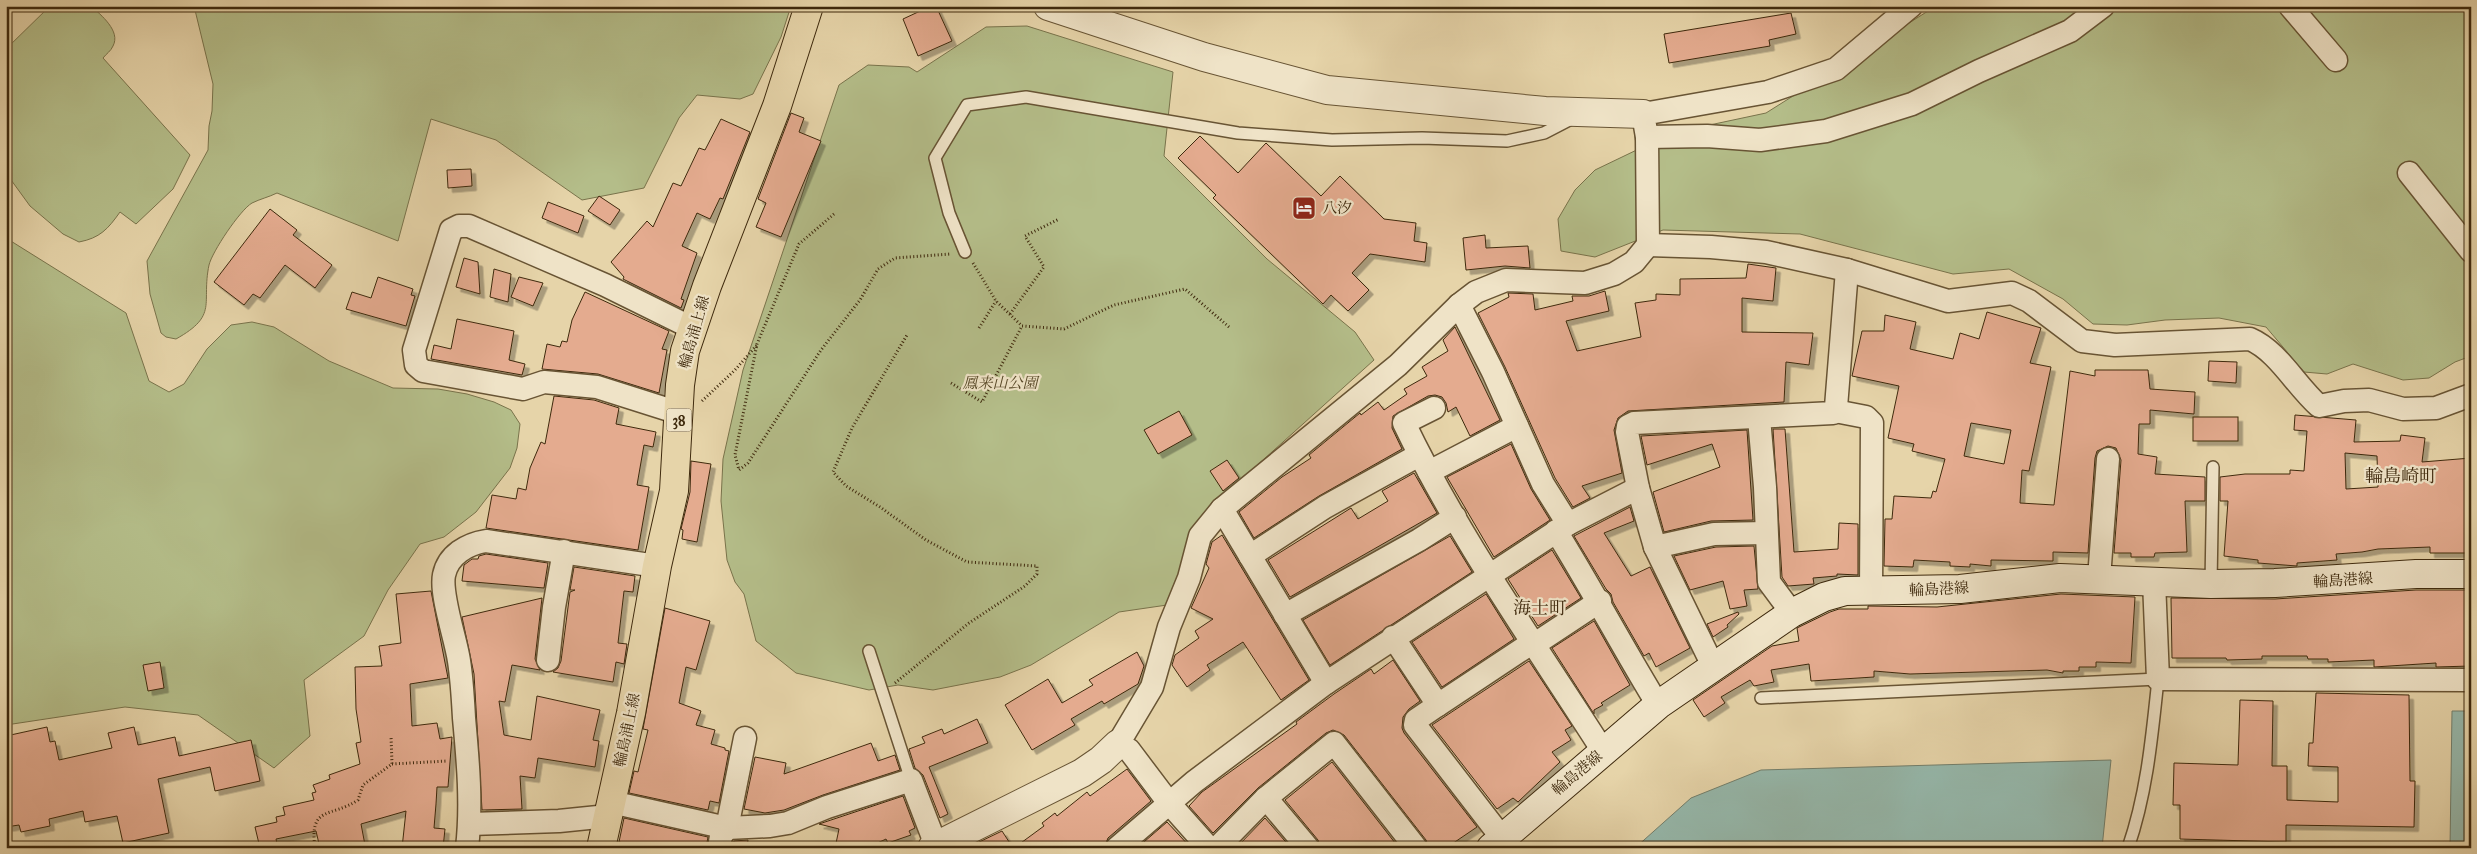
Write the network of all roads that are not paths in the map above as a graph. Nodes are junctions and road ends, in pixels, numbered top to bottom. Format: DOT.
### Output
graph roads {
  1 [pos="809,6"];
  2 [pos="1048,6"];
  3 [pos="1911,6"];
  4 [pos="2103,6"];
  5 [pos="2290,6"];
  6 [pos="2336,60"];
  7 [pos="1581,114"];
  8 [pos="1645,126"];
  9 [pos="2409,173"];
  10 [pos="1648,245"];
  11 [pos="965,252"];
  12 [pos="2471,252"];
  13 [pos="1847,270"];
  14 [pos="1459,305"];
  15 [pos="692,328"];
  16 [pos="2471,395"];
  17 [pos="1434,408"];
  18 [pos="1835,412"];
  19 [pos="679,413"];
  20 [pos="1759,418"];
  21 [pos="1517,426"];
  22 [pos="2108,459"];
  23 [pos="1424,464"];
  24 [pos="2213,467"];
  25 [pos="1638,488"];
  26 [pos="1222,509"];
  27 [pos="1455,517"];
  28 [pos="1562,528"];
  29 [pos="1766,533"];
  30 [pos="1655,547"];
  31 [pos="564,551"];
  32 [pos="1250,556"];
  33 [pos="656,566"];
  34 [pos="1489,573"];
  35 [pos="2471,574"];
  36 [pos="2099,578"];
  37 [pos="2154,581"];
  38 [pos="2211,584"];
  39 [pos="1871,592"];
  40 [pos="1600,601"];
  41 [pos="1792,613"];
  42 [pos="1285,615"];
  43 [pos="1393,637"];
  44 [pos="1534,643"];
  45 [pos="869,651"];
  46 [pos="548,660"];
  47 [pos="1713,666"];
  48 [pos="2158,679"];
  49 [pos="2471,680"];
  50 [pos="1326,683"];
  51 [pos="1761,698"];
  52 [pos="1438,704"];
  53 [pos="1658,705"];
  54 [pos="745,738"];
  55 [pos="1118,744"];
  56 [pos="1603,751"];
  57 [pos="911,780"];
  58 [pos="1266,798"];
  59 [pos="1169,803"];
  60 [pos="610,809"];
  61 [pos="470,824"];
  62 [pos="723,838"];
  63 [pos="1496,843"];
  64 [pos="935,847"];
  65 [pos="467,848"];
  66 [pos="601,848"];
  67 [pos="1117,848"];
  68 [pos="1209,848"];
  69 [pos="1217,848"];
  70 [pos="1308,848"];
  71 [pos="1416,848"];
  72 [pos="2128,848"];
  1 -- 15 [label="main road, 輪島浦上線 / 38"];
  2 -- 7 [label="main road"];
  3 -- 8 [label="street"];
  4 -- 8 [label="street"];
  5 -- 6 [label="street"];
  7 -- 8 [label="main road"];
  7 -- 11 [label="lane"];
  8 -- 10 [label="street"];
  9 -- 12 [label="street"];
  10 -- 13 [label="street"];
  10 -- 14 [label="street"];
  13 -- 16 [label="street"];
  13 -- 18 [label="street"];
  14 -- 21 [label="street"];
  14 -- 26 [label="street"];
  15 -- 19 [label="main road, 輪島浦上線 / 38"];
  15 -- 19 [label="street"];
  17 -- 23 [label="street"];
  18 -- 20 [label="street"];
  18 -- 39 [label="street"];
  19 -- 33 [label="main road, 輪島浦上線 / 38"];
  20 -- 25 [label="street"];
  20 -- 29 [label="street"];
  21 -- 23 [label="street"];
  21 -- 28 [label="street"];
  22 -- 36 [label="street"];
  23 -- 27 [label="street"];
  23 -- 32 [label="street"];
  24 -- 38 [label="lane"];
  25 -- 28 [label="street"];
  25 -- 30 [label="street"];
  26 -- 32 [label="street"];
  26 -- 55 [label="street"];
  27 -- 34 [label="street"];
  27 -- 42 [label="street"];
  28 -- 34 [label="street"];
  28 -- 40 [label="street"];
  29 -- 30 [label="street"];
  29 -- 41 [label="street"];
  30 -- 47 [label="street"];
  31 -- 33 [label="street"];
  31 -- 46 [label="street"];
  31 -- 61 [label="street"];
  32 -- 42 [label="street"];
  33 -- 60 [label="main road, 輪島浦上線 / 38"];
  34 -- 43 [label="street"];
  34 -- 44 [label="street"];
  35 -- 38 [label="main road, 輪島港線"];
  36 -- 37 [label="main road, 輪島港線"];
  36 -- 39 [label="main road, 輪島港線"];
  37 -- 38 [label="main road, 輪島港線"];
  37 -- 48 [label="street"];
  39 -- 41 [label="main road, 輪島港線"];
  40 -- 44 [label="street"];
  40 -- 53 [label="street"];
  41 -- 47 [label="main road, 輪島港線"];
  42 -- 50 [label="street"];
  43 -- 50 [label="street"];
  43 -- 52 [label="street"];
  44 -- 52 [label="street"];
  44 -- 56 [label="street"];
  45 -- 57 [label="lane"];
  47 -- 53 [label="main road, 輪島港線"];
  48 -- 49 [label="street"];
  48 -- 51 [label="lane"];
  48 -- 72 [label="lane"];
  50 -- 59 [label="street"];
  52 -- 63 [label="street"];
  53 -- 56 [label="main road, 輪島港線"];
  54 -- 62 [label="street"];
  55 -- 59 [label="street"];
  55 -- 64 [label="main road"];
  56 -- 63 [label="main road, 輪島港線"];
  57 -- 62 [label="street"];
  57 -- 64 [label="street"];
  58 -- 69 [label="street"];
  58 -- 70 [label="street"];
  58 -- 71 [label="street"];
  59 -- 67 [label="street"];
  59 -- 68 [label="street"];
  60 -- 61 [label="street"];
  60 -- 62 [label="street"];
  60 -- 66 [label="main road, 輪島浦上線 / 38"];
  61 -- 65 [label="street"];
}
